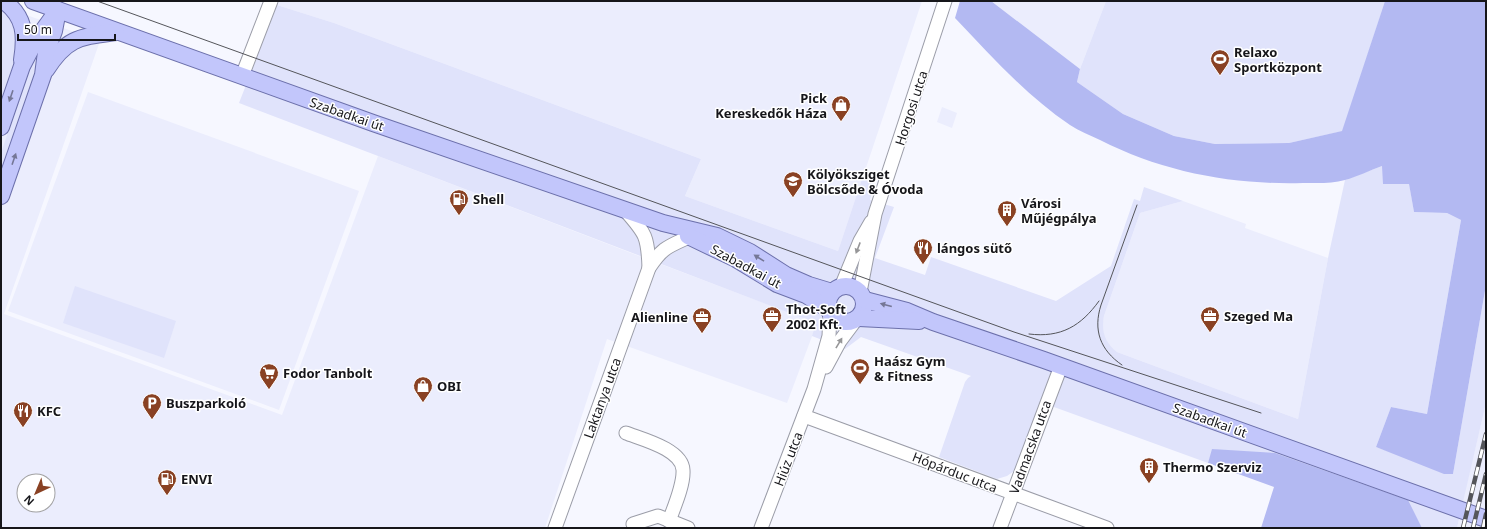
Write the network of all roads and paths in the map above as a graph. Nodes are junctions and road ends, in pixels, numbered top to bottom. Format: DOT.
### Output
graph roads {
  1 [pos="4,1"];
  2 [pos="33,1"];
  3 [pos="270,1"];
  4 [pos="945,1"];
  5 [pos="58,10"];
  6 [pos="119,32"];
  7 [pos="22,66"];
  8 [pos="43,75"];
  9 [pos="242,76"];
  10 [pos="1,127"];
  11 [pos="1,196"];
  12 [pos="624,209"];
  13 [pos="875,214"];
  14 [pos="663,223"];
  15 [pos="689,237"];
  16 [pos="649,268"];
  17 [pos="837,289"];
  18 [pos="863,296"];
  19 [pos="829,311"];
  20 [pos="857,320"];
  21 [pos="933,322"];
  22 [pos="1061,366"];
  23 [pos="814,389"];
  24 [pos="804,416"];
  25 [pos="626,433"];
  26 [pos="1013,494"];
  27 [pos="1486,519"];
  28 [pos="669,521"];
  29 [pos="633,524"];
  30 [pos="555,528"];
  31 [pos="688,528"];
  32 [pos="761,528"];
  33 [pos="1000,528"];
  34 [pos="1107,528"];
  1 -- 7 [label="main road"];
  2 -- 5 [label="main road, Szabadkai út"];
  3 -- 9 [label="street"];
  4 -- 13 [label="street, Horgosi utca"];
  5 -- 6 [label="main road, Szabadkai út"];
  5 -- 7 [label="main road"];
  5 -- 8 [label="main road"];
  6 -- 8 [label="main road"];
  6 -- 9 [label="main road, Szabadkai út"];
  7 -- 10 [label="main road, one-way"];
  11 -- 8 [label="main road, one-way"];
  9 -- 12 [label="main road, Szabadkai út"];
  12 -- 14 [label="main road, Szabadkai út"];
  12 -- 16 [label="street, Laktanya utca"];
  13 -- 17 [label="street, Horgosi utca, one-way"];
  13 -- 18 [label="street, Horgosi utca"];
  14 -- 15 [label="main road, Szabadkai út"];
  17 -- 14 [label="main road, Szabadkai út, one-way"];
  15 -- 16 [label="street, Laktanya utca"];
  15 -- 19 [label="main road, Szabadkai út"];
  16 -- 30 [label="street, Laktanya utca"];
  17 -- 18 [label="main road, Szabadkai út"];
  17 -- 19 [label="main road"];
  18 -- 20 [label="main road"];
  21 -- 18 [label="main road, Szabadkai út, one-way"];
  19 -- 20 [label="main road, Szabadkai út"];
  19 -- 23 [label="street, Hiúz utca"];
  20 -- 21 [label="main road, Szabadkai út"];
  23 -- 20 [label="street, Hiúz utca, one-way"];
  21 -- 22 [label="main road, Szabadkai út"];
  22 -- 26 [label="street, Vadmacska utca"];
  22 -- 27 [label="main road, Szabadkai út"];
  23 -- 24 [label="street, Hiúz utca"];
  24 -- 26 [label="street, Hópárduc utca"];
  24 -- 32 [label="street, Hiúz utca"];
  25 -- 28 [label="street"];
  26 -- 33 [label="street, Vadmacska utca"];
  26 -- 34 [label="street, Hópárduc utca"];
  28 -- 29 [label="street"];
  28 -- 31 [label="street"];
}
